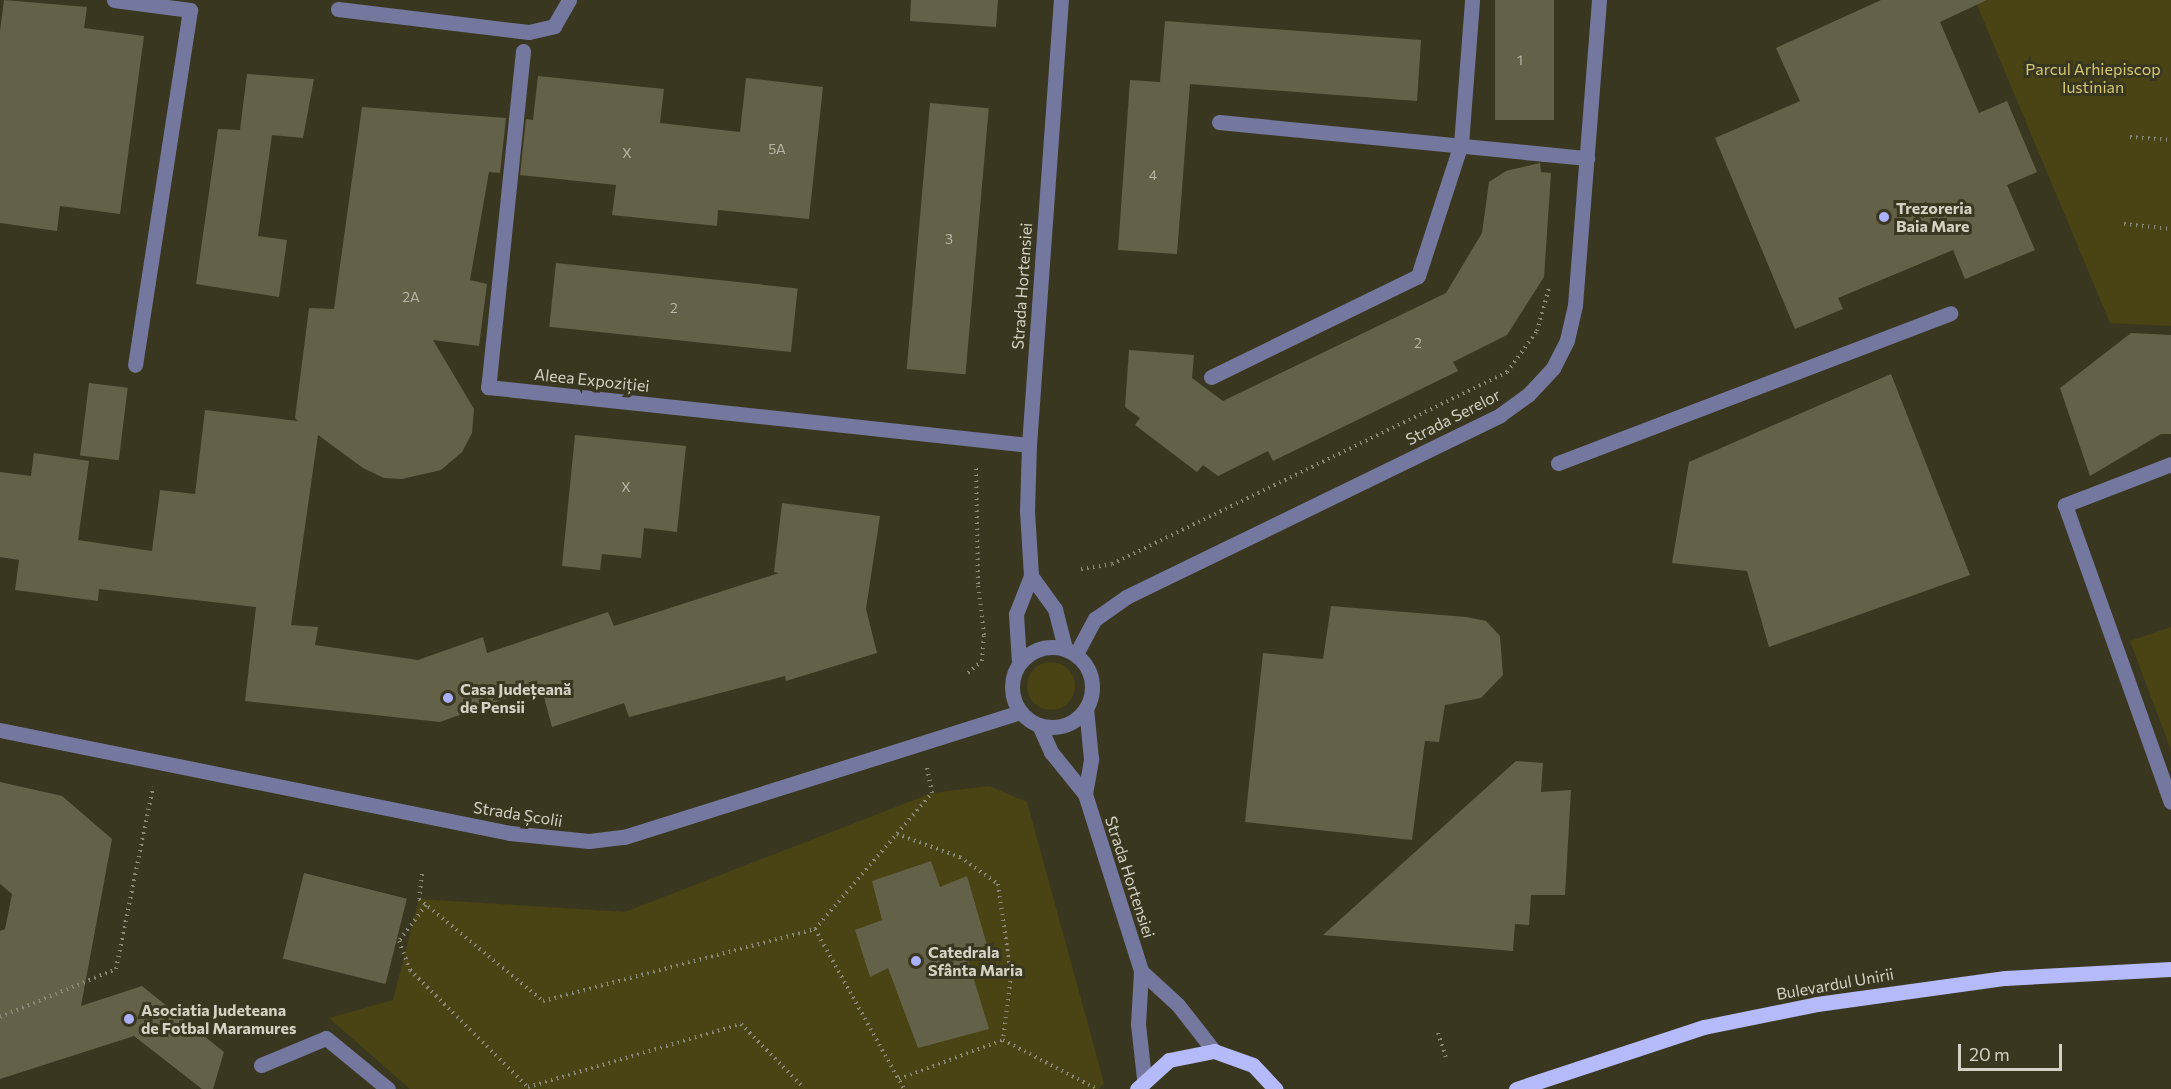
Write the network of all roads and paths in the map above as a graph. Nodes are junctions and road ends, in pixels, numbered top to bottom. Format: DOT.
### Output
graph roads {
  1 [pos="114,0"];
  2 [pos="568,0"];
  3 [pos="1061,0"];
  4 [pos="1472,0"];
  5 [pos="1599,0"];
  6 [pos="338,9"];
  7 [pos="523,51"];
  8 [pos="1219,122"];
  9 [pos="2130,137"];
  10 [pos="2171,140"];
  11 [pos="1461,144"];
  12 [pos="1587,158"];
  13 [pos="2124,224"];
  14 [pos="2171,229"];
  15 [pos="1575,305"];
  16 [pos="1950,313"];
  17 [pos="135,365"];
  18 [pos="1211,377"];
  19 [pos="1029,445"];
  20 [pos="1558,463"];
  21 [pos="2171,464"];
  22 [pos="976,466"];
  23 [pos="1081,569"];
  24 [pos="1031,576"];
  25 [pos="1070,651"];
  26 [pos="1019,662"];
  27 [pos="968,673"];
  28 [pos="1086,708"];
  29 [pos="1020,712"];
  30 [pos="1039,725"];
  31 [pos="0,730"];
  32 [pos="158,762"];
  33 [pos="927,767"];
  34 [pos="1084,794"];
  35 [pos="2171,802"];
  36 [pos="897,834"];
  37 [pos="422,874"];
  38 [pos="426,905"];
  39 [pos="815,929"];
  40 [pos="2171,969"];
  41 [pos="1141,971"];
  42 [pos="0,1017"];
  43 [pos="1438,1033"];
  44 [pos="1003,1040"];
  45 [pos="1214,1051"];
  46 [pos="1446,1058"];
  47 [pos="261,1065"];
  48 [pos="899,1080"];
  49 [pos="1140,1084"];
  50 [pos="804,1088"];
  51 [pos="388,1089"];
  52 [pos="904,1089"];
  53 [pos="1098,1089"];
  54 [pos="1275,1089"];
  55 [pos="1516,1089"];
  1 -- 17 [label="street"];
  2 -- 6 [label="street"];
  3 -- 19 [label="street, Strada Hortensiei"];
  4 -- 11 [label="street"];
  5 -- 12 [label="street, Strada Serelor"];
  7 -- 19 [label="street, Aleea Expoziției"];
  8 -- 11 [label="street"];
  9 -- 10 [label="path"];
  11 -- 12 [label="street"];
  11 -- 18 [label="street"];
  12 -- 15 [label="street, Strada Serelor"];
  13 -- 14 [label="path"];
  15 -- 23 [label="path"];
  15 -- 25 [label="street, Strada Serelor"];
  16 -- 20 [label="street"];
  19 -- 24 [label="street, Strada Hortensiei"];
  21 -- 35 [label="street"];
  22 -- 27 [label="path"];
  24 -- 25 [label="street"];
  24 -- 26 [label="street, Strada Hortensiei"];
  25 -- 26 [label="street"];
  25 -- 28 [label="street"];
  26 -- 29 [label="street"];
  28 -- 30 [label="street"];
  28 -- 34 [label="street, Strada Hortensiei"];
  29 -- 30 [label="street"];
  29 -- 32 [label="street, Strada Școlii"];
  30 -- 34 [label="street, Strada Hortensiei"];
  31 -- 32 [label="street, Strada Școlii"];
  32 -- 42 [label="path"];
  33 -- 36 [label="path"];
  34 -- 41 [label="street, Strada Hortensiei"];
  36 -- 39 [label="path"];
  36 -- 44 [label="path"];
  37 -- 38 [label="path"];
  38 -- 39 [label="path"];
  38 -- 50 [label="path"];
  39 -- 48 [label="path"];
  40 -- 55 [label="main road, Bulevardul Unirii"];
  41 -- 45 [label="street, Strada Hortensiei"];
  41 -- 49 [label="street, Strada Hortensiei"];
  43 -- 46 [label="path"];
  44 -- 48 [label="path"];
  44 -- 53 [label="path"];
  45 -- 49 [label="main road"];
  45 -- 54 [label="main road"];
  47 -- 51 [label="street"];
  48 -- 52 [label="path"];
}
